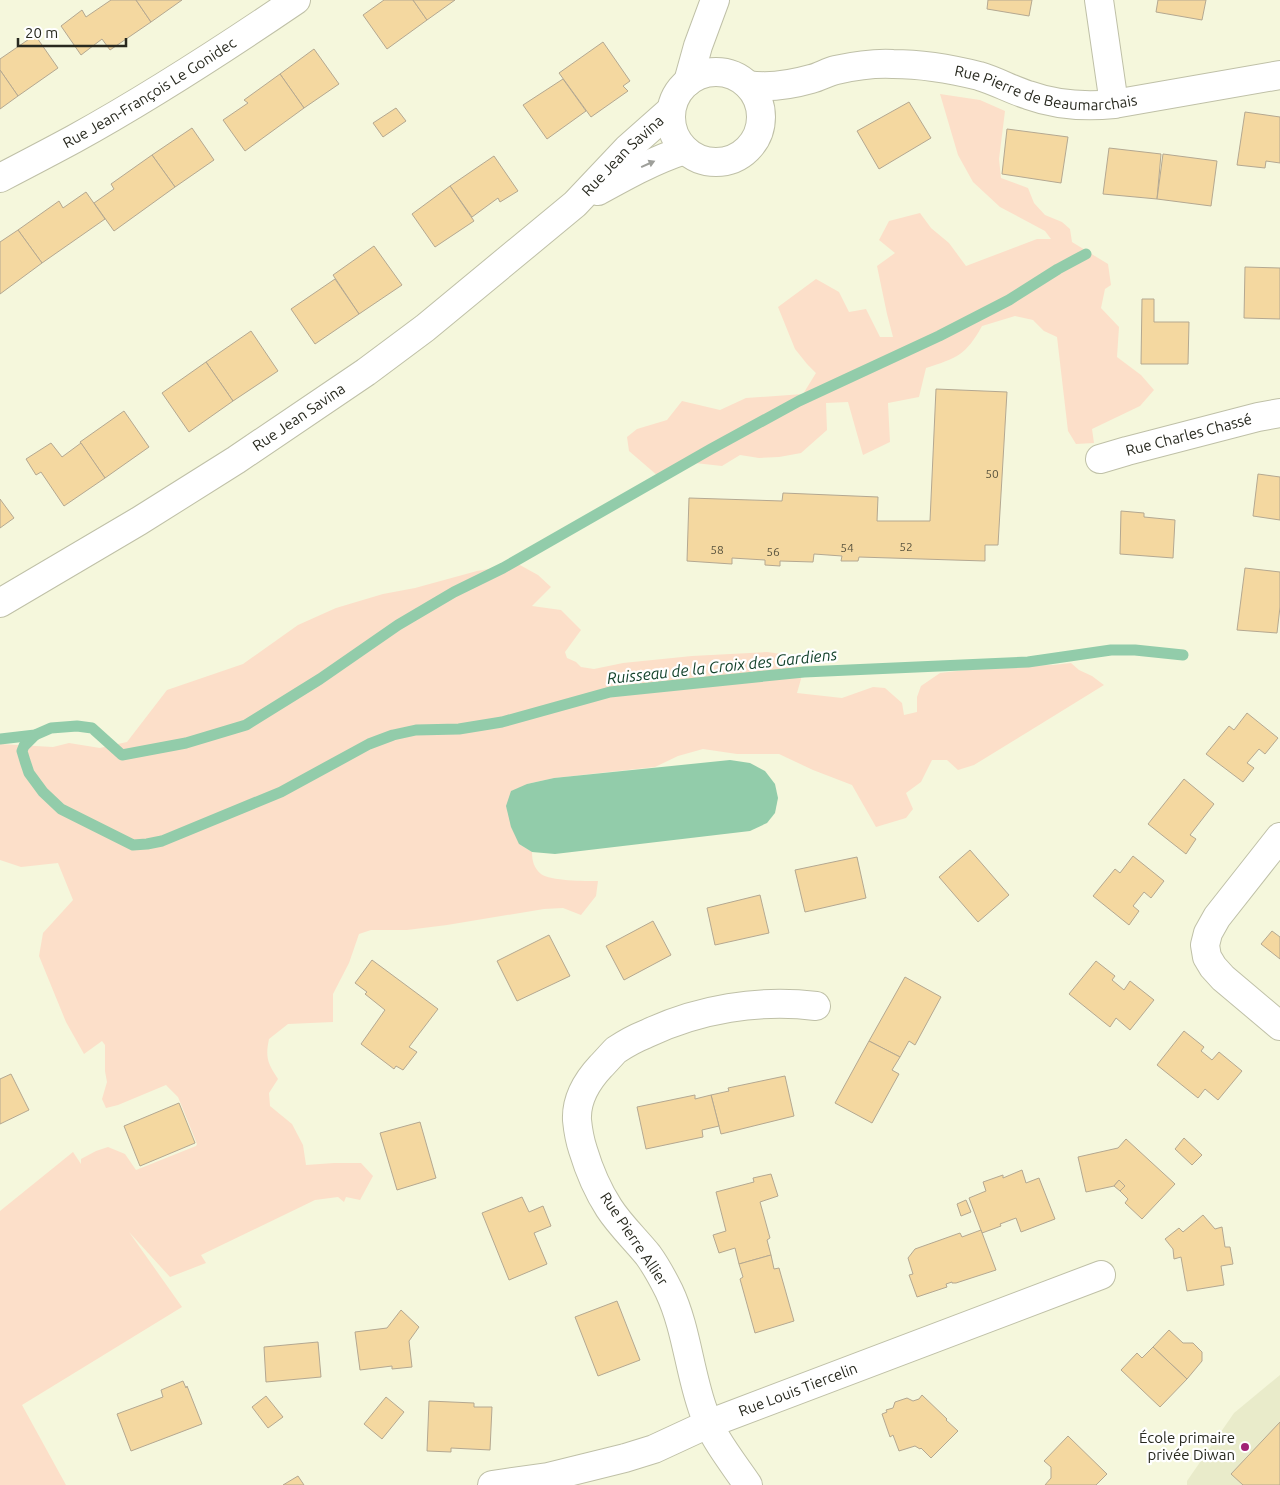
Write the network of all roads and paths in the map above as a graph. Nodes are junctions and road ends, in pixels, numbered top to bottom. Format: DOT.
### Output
graph roads {
  1 [pos="296,0"];
  2 [pos="1099,0"];
  3 [pos="714,3"];
  4 [pos="721,72"];
  5 [pos="1280,75"];
  6 [pos="813,79"];
  7 [pos="688,82"];
  8 [pos="748,85"];
  9 [pos="1114,104"];
  10 [pos="671,110"];
  11 [pos="759,131"];
  12 [pos="685,150"];
  13 [pos="0,178"];
  14 [pos="575,204"];
  15 [pos="1280,413"];
  16 [pos="1100,459"];
  17 [pos="1,602"];
  18 [pos="1280,837"];
  19 [pos="816,1006"];
  20 [pos="1280,1026"];
  21 [pos="1101,1276"];
  22 [pos="708,1424"];
  23 [pos="492,1485"];
  24 [pos="748,1485"];
  1 -- 13 [label="street, Rue Jean-François Le Gonidec"];
  2 -- 9 [label="street"];
  3 -- 4 [label="street"];
  3 -- 7 [label="street"];
  4 -- 7 [label="street"];
  4 -- 8 [label="street"];
  5 -- 9 [label="street, Rue Pierre de Beaumarchais"];
  6 -- 8 [label="street, Rue Pierre de Beaumarchais"];
  6 -- 9 [label="street, Rue Pierre de Beaumarchais"];
  6 -- 11 [label="street, Rue Pierre de Beaumarchais"];
  7 -- 10 [label="street"];
  8 -- 11 [label="street"];
  10 -- 12 [label="street"];
  10 -- 14 [label="street, Rue Jean Savina"];
  11 -- 12 [label="street"];
  14 -- 12 [label="street, Rue Jean Savina, one-way"];
  14 -- 17 [label="street, Rue Jean Savina"];
  15 -- 16 [label="street, Rue Charles Chassé"];
  18 -- 20 [label="street"];
  19 -- 22 [label="street, Rue Pierre Allier"];
  21 -- 22 [label="street, Rue Louis Tiercelin"];
  22 -- 23 [label="street, Rue Louis Tiercelin"];
  22 -- 24 [label="street, Rue Pierre Allier"];
}
